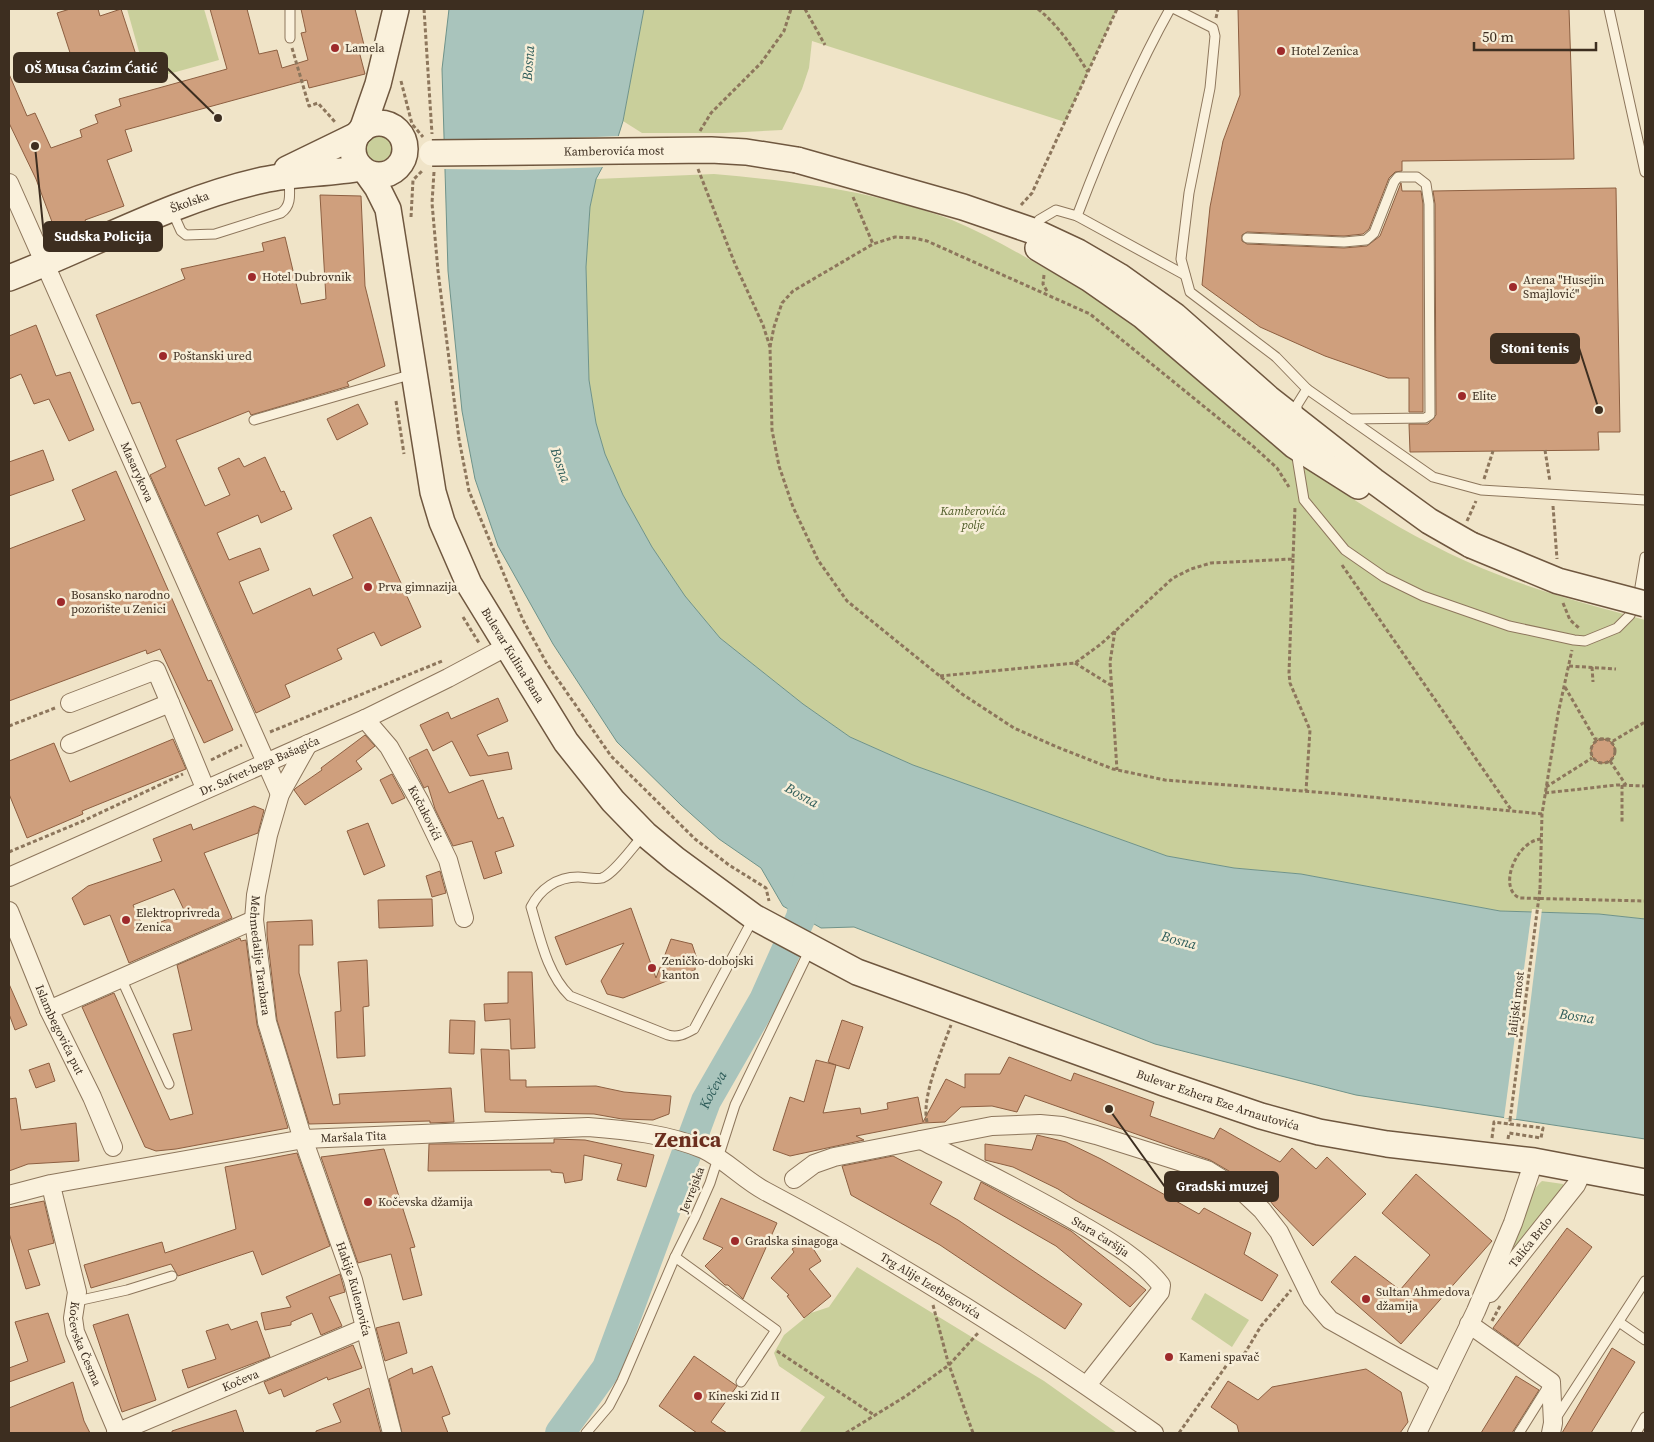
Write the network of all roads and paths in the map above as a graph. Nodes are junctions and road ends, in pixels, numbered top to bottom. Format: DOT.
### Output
graph roads {
  1 [pos="290,9"];
  2 [pos="396,9"];
  3 [pos="424,9"];
  4 [pos="791,9"];
  5 [pos="805,9"];
  6 [pos="1038,9"];
  7 [pos="1117,9"];
  8 [pos="1170,9"];
  9 [pos="1175,9"];
  10 [pos="1609,9"];
  11 [pos="290,38"];
  12 [pos="825,45"];
  13 [pos="385,58"];
  14 [pos="1089,72"];
  15 [pos="401,86"];
  16 [pos="353,131"];
  17 [pos="700,136"];
  18 [pos="415,152"];
  19 [pos="697,165"];
  20 [pos="364,171"];
  21 [pos="1645,172"];
  22 [pos="289,176"];
  23 [pos="264,180"];
  24 [pos="9,183"];
  25 [pos="852,195"];
  26 [pos="172,210"];
  27 [pos="1017,210"];
  28 [pos="1077,216"];
  29 [pos="412,226"];
  30 [pos="1030,237"];
  31 [pos="1247,238"];
  32 [pos="873,244"];
  33 [pos="397,254"];
  34 [pos="45,264"];
  35 [pos="1045,269"];
  36 [pos="1185,275"];
  37 [pos="9,278"];
  38 [pos="1048,294"];
  39 [pos="770,350"];
  40 [pos="416,373"];
  41 [pos="1307,389"];
  42 [pos="1350,419"];
  43 [pos="254,420"];
  44 [pos="1296,433"];
  45 [pos="1290,489"];
  46 [pos="1645,500"];
  47 [pos="1295,505"];
  48 [pos="1645,557"];
  49 [pos="1293,559"];
  50 [pos="1339,560"];
  51 [pos="1562,601"];
  52 [pos="1645,604"];
  53 [pos="1115,631"];
  54 [pos="1574,640"];
  55 [pos="506,647"];
  56 [pos="1075,663"];
  57 [pos="1569,666"];
  58 [pos="1592,667"];
  59 [pos="1616,669"];
  60 [pos="940,676"];
  61 [pos="1593,682"];
  62 [pos="1112,686"];
  63 [pos="1564,686"];
  64 [pos="70,702"];
  65 [pos="170,702"];
  66 [pos="45,712"];
  67 [pos="365,719"];
  68 [pos="1645,722"];
  69 [pos="9,726"];
  70 [pos="70,744"];
  71 [pos="308,744"];
  72 [pos="1592,758"];
  73 [pos="1610,762"];
  74 [pos="265,763"];
  75 [pos="1117,770"];
  76 [pos="1624,785"];
  77 [pos="1645,786"];
  78 [pos="1546,787"];
  79 [pos="205,788"];
  80 [pos="1306,791"];
  81 [pos="1545,793"];
  82 [pos="280,794"];
  83 [pos="1512,811"];
  84 [pos="1542,814"];
  85 [pos="1622,822"];
  86 [pos="646,834"];
  87 [pos="1541,840"];
  88 [pos="9,877"];
  89 [pos="1645,901"];
  90 [pos="9,911"];
  91 [pos="762,916"];
  92 [pos="464,918"];
  93 [pos="254,920"];
  94 [pos="810,948"];
  95 [pos="121,978"];
  96 [pos="49,1010"];
  97 [pos="951,1025"];
  98 [pos="169,1084"];
  99 [pos="1510,1122"];
  100 [pos="926,1139"];
  101 [pos="1499,1141"];
  102 [pos="305,1144"];
  103 [pos="1515,1144"];
  104 [pos="114,1147"];
  105 [pos="701,1149"];
  106 [pos="718,1157"];
  107 [pos="1534,1162"];
  108 [pos="1582,1170"];
  109 [pos="794,1179"];
  110 [pos="1645,1182"];
  111 [pos="53,1194"];
  112 [pos="9,1195"];
  113 [pos="676,1257"];
  114 [pos="172,1276"];
  115 [pos="1645,1281"];
  116 [pos="926,1282"];
  117 [pos="77,1301"];
  118 [pos="1504,1301"];
  119 [pos="1472,1318"];
  120 [pos="988,1321"];
  121 [pos="1619,1322"];
  122 [pos="1261,1326"];
  123 [pos="364,1328"];
  124 [pos="1485,1335"];
  125 [pos="1645,1340"];
  126 [pos="766,1344"];
  127 [pos="949,1365"];
  128 [pos="741,1382"];
  129 [pos="1551,1382"];
  130 [pos="1087,1385"];
  131 [pos="1440,1386"];
  132 [pos="874,1414"];
  133 [pos="1645,1418"];
  134 [pos="1552,1428"];
  135 [pos="117,1433"];
  136 [pos="392,1433"];
  137 [pos="586,1433"];
  138 [pos="846,1433"];
  139 [pos="974,1433"];
  140 [pos="1154,1433"];
  141 [pos="1179,1433"];
  142 [pos="1417,1433"];
  143 [pos="1519,1433"];
  144 [pos="1636,1433"];
  1 -- 11 [label="lane"];
  2 -- 13 [label="street, Bulevar Kulina Bana"];
  3 -- 18 [label="path"];
  4 -- 17 [label="path"];
  5 -- 12 [label="path"];
  6 -- 14 [label="path"];
  7 -- 14 [label="path"];
  8 -- 28 [label="lane"];
  9 -- 36 [label="lane"];
  10 -- 21 [label="lane"];
  11 -- 16 [label="path"];
  13 -- 16 [label="street, Bulevar Kulina Bana"];
  13 -- 18 [label="street, Bulevar Kulina Bana"];
  14 -- 27 [label="path"];
  15 -- 18 [label="path"];
  16 -- 18 [label="street, Školska"];
  16 -- 20 [label="street, Bulevar Kulina Bana"];
  16 -- 23 [label="street, Školska"];
  18 -- 20 [label="street, Školska"];
  18 -- 29 [label="path"];
  18 -- 30 [label="street, Kamberovića most, bridge"];
  18 -- 33 [label="street, Bulevar Kulina Bana"];
  18 -- 91 [label="path"];
  19 -- 39 [label="path"];
  20 -- 22 [label="street, Školska"];
  20 -- 33 [label="street, Bulevar Kulina Bana"];
  22 -- 23 [label="street, Školska"];
  22 -- 26 [label="lane"];
  23 -- 26 [label="street, Školska"];
  24 -- 34 [label="street, Masarykova"];
  25 -- 32 [label="path"];
  26 -- 34 [label="street, Školska"];
  28 -- 30 [label="lane"];
  28 -- 36 [label="lane"];
  30 -- 44 [label="street, Kamberovića most"];
  31 -- 42 [label="lane"];
  32 -- 38 [label="path"];
  32 -- 39 [label="path"];
  33 -- 40 [label="street, Bulevar Kulina Bana"];
  34 -- 37 [label="street, Školska"];
  34 -- 74 [label="street, Masarykova"];
  35 -- 38 [label="path"];
  36 -- 41 [label="lane"];
  38 -- 45 [label="path"];
  39 -- 60 [label="path"];
  40 -- 43 [label="lane"];
  40 -- 55 [label="street, Bulevar Kulina Bana"];
  41 -- 42 [label="lane"];
  41 -- 44 [label="lane"];
  42 -- 46 [label="lane"];
  44 -- 52 [label="street, Kamberovića most, bridge"];
  44 -- 54 [label="lane"];
  47 -- 49 [label="path"];
  48 -- 54 [label="lane"];
  49 -- 53 [label="path"];
  49 -- 80 [label="path"];
  50 -- 83 [label="path"];
  51 -- 54 [label="path"];
  53 -- 56 [label="path"];
  53 -- 62 [label="path"];
  54 -- 57 [label="path, Jalijski most"];
  55 -- 67 [label="street, Dr. Safvet-bega Bašagića"];
  55 -- 86 [label="street, Bulevar Kulina Bana"];
  56 -- 60 [label="path"];
  56 -- 62 [label="path"];
  57 -- 58 [label="path"];
  57 -- 63 [label="path, Jalijski most"];
  58 -- 59 [label="path"];
  58 -- 61 [label="path"];
  60 -- 75 [label="path"];
  62 -- 75 [label="path"];
  63 -- 68 [label="path"];
  63 -- 78 [label="path, Jalijski most"];
  64 -- 65 [label="street"];
  65 -- 70 [label="street"];
  65 -- 79 [label="street"];
  66 -- 69 [label="path"];
  67 -- 71 [label="street, Dr. Safvet-bega Bašagića"];
  67 -- 92 [label="street, Kučukovići"];
  71 -- 74 [label="street, Dr. Safvet-bega Bašagića"];
  71 -- 82 [label="street, Mehmedalije Tarabara"];
  72 -- 73 [label="path"];
  72 -- 73 [label="path"];
  72 -- 78 [label="path"];
  73 -- 76 [label="path"];
  74 -- 79 [label="street, Dr. Safvet-bega Bašagića"];
  74 -- 82 [label="street"];
  75 -- 80 [label="path"];
  76 -- 77 [label="path"];
  76 -- 81 [label="path"];
  76 -- 85 [label="path"];
  78 -- 81 [label="path, Jalijski most"];
  79 -- 88 [label="street, Dr. Safvet-bega Bašagića"];
  80 -- 83 [label="path"];
  81 -- 84 [label="path, Jalijski most"];
  82 -- 93 [label="street, Mehmedalije Tarabara"];
  83 -- 84 [label="path"];
  84 -- 87 [label="path, Jalijski most"];
  86 -- 91 [label="street, Bulevar Kulina Bana"];
  86 -- 91 [label="lane"];
  87 -- 89 [label="path"];
  87 -- 99 [label="path, Jalijski most, bridge"];
  90 -- 96 [label="street, Islambegovića put"];
  91 -- 94 [label="street, Bulevar Kulina Bana"];
  93 -- 95 [label="street"];
  93 -- 102 [label="street, Mehmedalije Tarabara"];
  94 -- 106 [label="lane, Jevrejska"];
  94 -- 107 [label="street, Bulevar Ezhera Eze Arnautovića"];
  95 -- 96 [label="street"];
  95 -- 98 [label="lane"];
  96 -- 104 [label="street, Islambegovića put"];
  97 -- 100 [label="path"];
  99 -- 101 [label="path"];
  99 -- 103 [label="path"];
  100 -- 109 [label="street"];
  100 -- 130 [label="street, Stara čaršija"];
  100 -- 131 [label="street"];
  102 -- 105 [label="street, Maršala Tita"];
  102 -- 112 [label="street, Maršala Tita"];
  102 -- 123 [label="street, Hakije Kulenovića"];
  105 -- 106 [label="street, Trg Alije Izetbegovića"];
  106 -- 113 [label="lane, Jevrejska"];
  106 -- 116 [label="street, Trg Alije Izetbegovića"];
  107 -- 108 [label="street, Bulevar Ezhera Eze Arnautovića"];
  107 -- 119 [label="street, Talića Brdo"];
  108 -- 110 [label="street, Bulevar Ezhera Eze Arnautovića"];
  108 -- 119 [label="street, Talića Brdo"];
  111 -- 117 [label="street, Kočevska Česma"];
  113 -- 126 [label="lane"];
  113 -- 137 [label="lane, Jevrejska"];
  114 -- 117 [label="lane"];
  115 -- 121 [label="lane"];
  116 -- 120 [label="street, Trg Alije Izetbegovića"];
  116 -- 127 [label="path"];
  117 -- 135 [label="street, Kočevska Česma"];
  118 -- 124 [label="path"];
  119 -- 124 [label="street"];
  119 -- 131 [label="street, Talića Brdo"];
  120 -- 127 [label="path"];
  120 -- 130 [label="street, Trg Alije Izetbegovića"];
  121 -- 125 [label="lane"];
  121 -- 134 [label="lane"];
  122 -- 141 [label="path"];
  123 -- 135 [label="street, Kočeva"];
  123 -- 136 [label="street, Hakije Kulenovića"];
  124 -- 129 [label="street"];
  126 -- 128 [label="lane"];
  126 -- 132 [label="path"];
  127 -- 132 [label="path"];
  127 -- 139 [label="path"];
  129 -- 134 [label="street"];
  129 -- 143 [label="lane"];
  130 -- 140 [label="street, Trg Alije Izetbegovića"];
  131 -- 142 [label="street, Talića Brdo"];
  132 -- 138 [label="path"];
  133 -- 144 [label="lane"];
}
